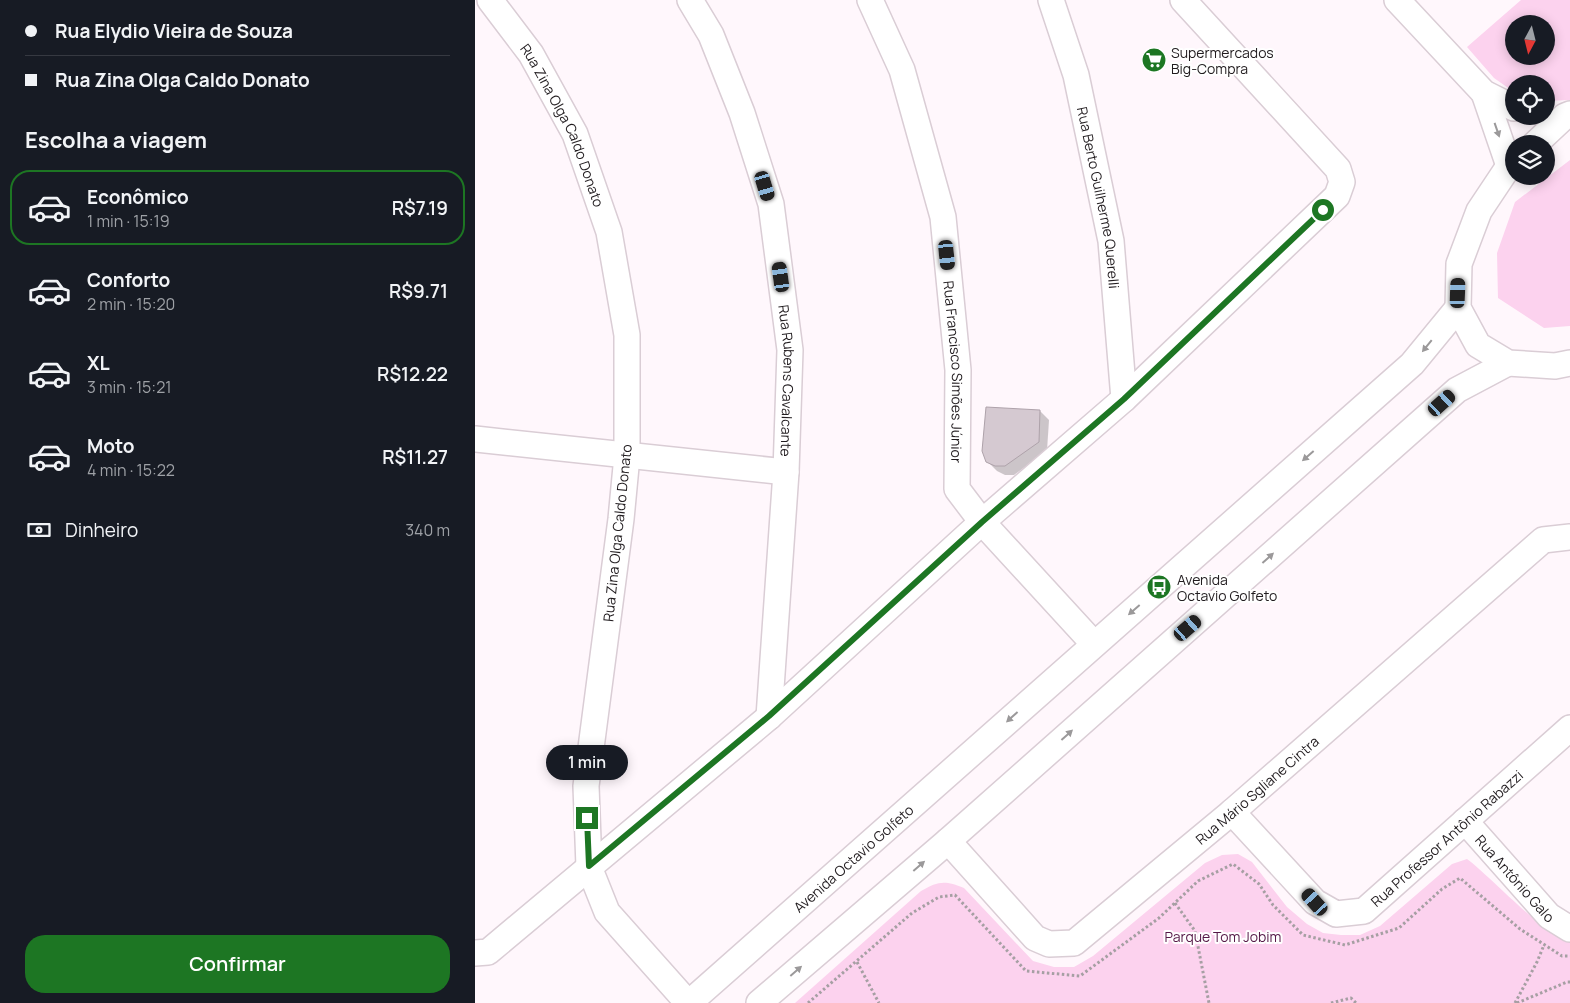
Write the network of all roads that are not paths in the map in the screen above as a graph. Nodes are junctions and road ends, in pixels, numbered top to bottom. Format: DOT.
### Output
graph roads {
  1 [pos="489,0"];
  2 [pos="690,0"];
  3 [pos="870,0"];
  4 [pos="1051,0"];
  5 [pos="1183,0"];
  6 [pos="1397,0"];
  7 [pos="1484,93"];
  8 [pos="1505,104"];
  9 [pos="1560,115"];
  10 [pos="1543,135"];
  11 [pos="1505,146"];
  12 [pos="1505,174"];
  13 [pos="1458,308"];
  14 [pos="1570,362"];
  15 [pos="1508,363"];
  16 [pos="1124,399"];
  17 [pos="475,439"];
  18 [pos="627,456"];
  19 [pos="786,472"];
  20 [pos="982,522"];
  21 [pos="1570,536"];
  22 [pos="1094,644"];
  23 [pos="769,716"];
  24 [pos="1570,728"];
  25 [pos="1232,812"];
  26 [pos="1465,821"];
  27 [pos="948,841"];
  28 [pos="589,866"];
  29 [pos="1570,929"];
  30 [pos="475,953"];
  31 [pos="688,1003"];
  32 [pos="759,1003"];
  1 -- 18 [label="street, Rua Zina Olga Caldo Donato"];
  2 -- 19 [label="street, Rua Rubens Cavalcante"];
  3 -- 20 [label="street, Rua Francisco Simões Júnior"];
  4 -- 16 [label="street, Rua Berto Guilherme Querelli"];
  5 -- 16 [label="street"];
  6 -- 7 [label="street"];
  7 -- 8 [label="street"];
  7 -- 11 [label="street, one-way"];
  9 -- 10 [label="street"];
  12 -- 13 [label="street"];
  13 -- 15 [label="street"];
  13 -- 22 [label="street, Avenida Octavio Golfeto, one-way"];
  14 -- 15 [label="street"];
  27 -- 15 [label="street, one-way"];
  16 -- 20 [label="street"];
  17 -- 18 [label="street"];
  18 -- 19 [label="street"];
  18 -- 28 [label="street, Rua Zina Olga Caldo Donato"];
  19 -- 23 [label="street, Rua Rubens Cavalcante"];
  20 -- 22 [label="street, Rua Francisco Simões Júnior"];
  20 -- 23 [label="street"];
  21 -- 25 [label="street, Rua Mário Sgliane Cintra"];
  22 -- 31 [label="street, Avenida Octavio Golfeto, one-way"];
  23 -- 28 [label="street"];
  24 -- 26 [label="street, Rua Professor Antônio Rabazzi"];
  25 -- 26 [label="street, Rua Professor Antônio Rabazzi"];
  25 -- 27 [label="street, Rua Mário Sgliane Cintra"];
  26 -- 29 [label="street, Rua Antônio Galo"];
  32 -- 27 [label="street, one-way"];
  28 -- 30 [label="street"];
  28 -- 31 [label="street, Rua Zina Olga Caldo Donato"];
}
